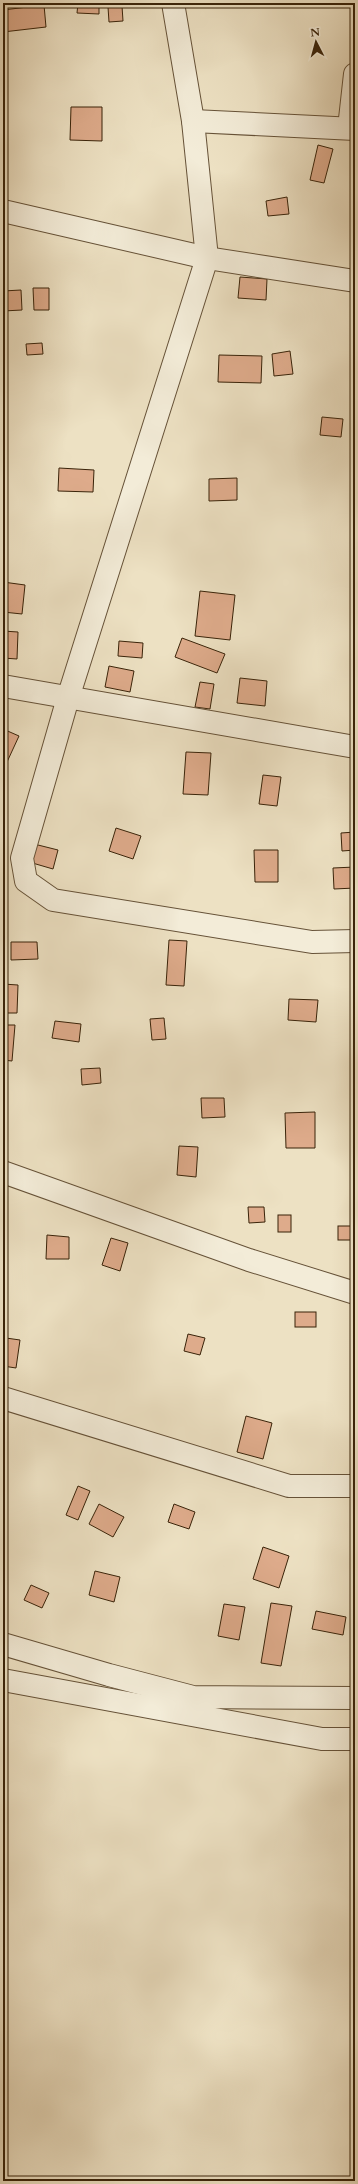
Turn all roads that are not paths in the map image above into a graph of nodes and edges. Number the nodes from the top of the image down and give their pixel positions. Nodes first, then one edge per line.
1 (172, 3) edge
2 (355, 74) edge
3 (193, 121) junction
4 (352, 129) edge
5 (3, 211) edge
6 (208, 258) junction
7 (355, 281) edge
8 (3, 686) edge
9 (68, 698) junction
10 (355, 747) edge
11 (355, 941) edge
12 (3, 1172) edge
13 (355, 1292) edge
14 (3, 1398) edge
15 (355, 1486) edge
16 (3, 1644) edge
17 (3, 1680) edge
18 (355, 1698) edge
19 (355, 1740) edge

1 - 3 street
2 - 4 street
3 - 4 street
3 - 6 street
5 - 6 street
6 - 7 street
6 - 9 street
8 - 9 street
9 - 10 street
9 - 11 street
12 - 13 street
14 - 15 street
16 - 18 street
17 - 19 street

